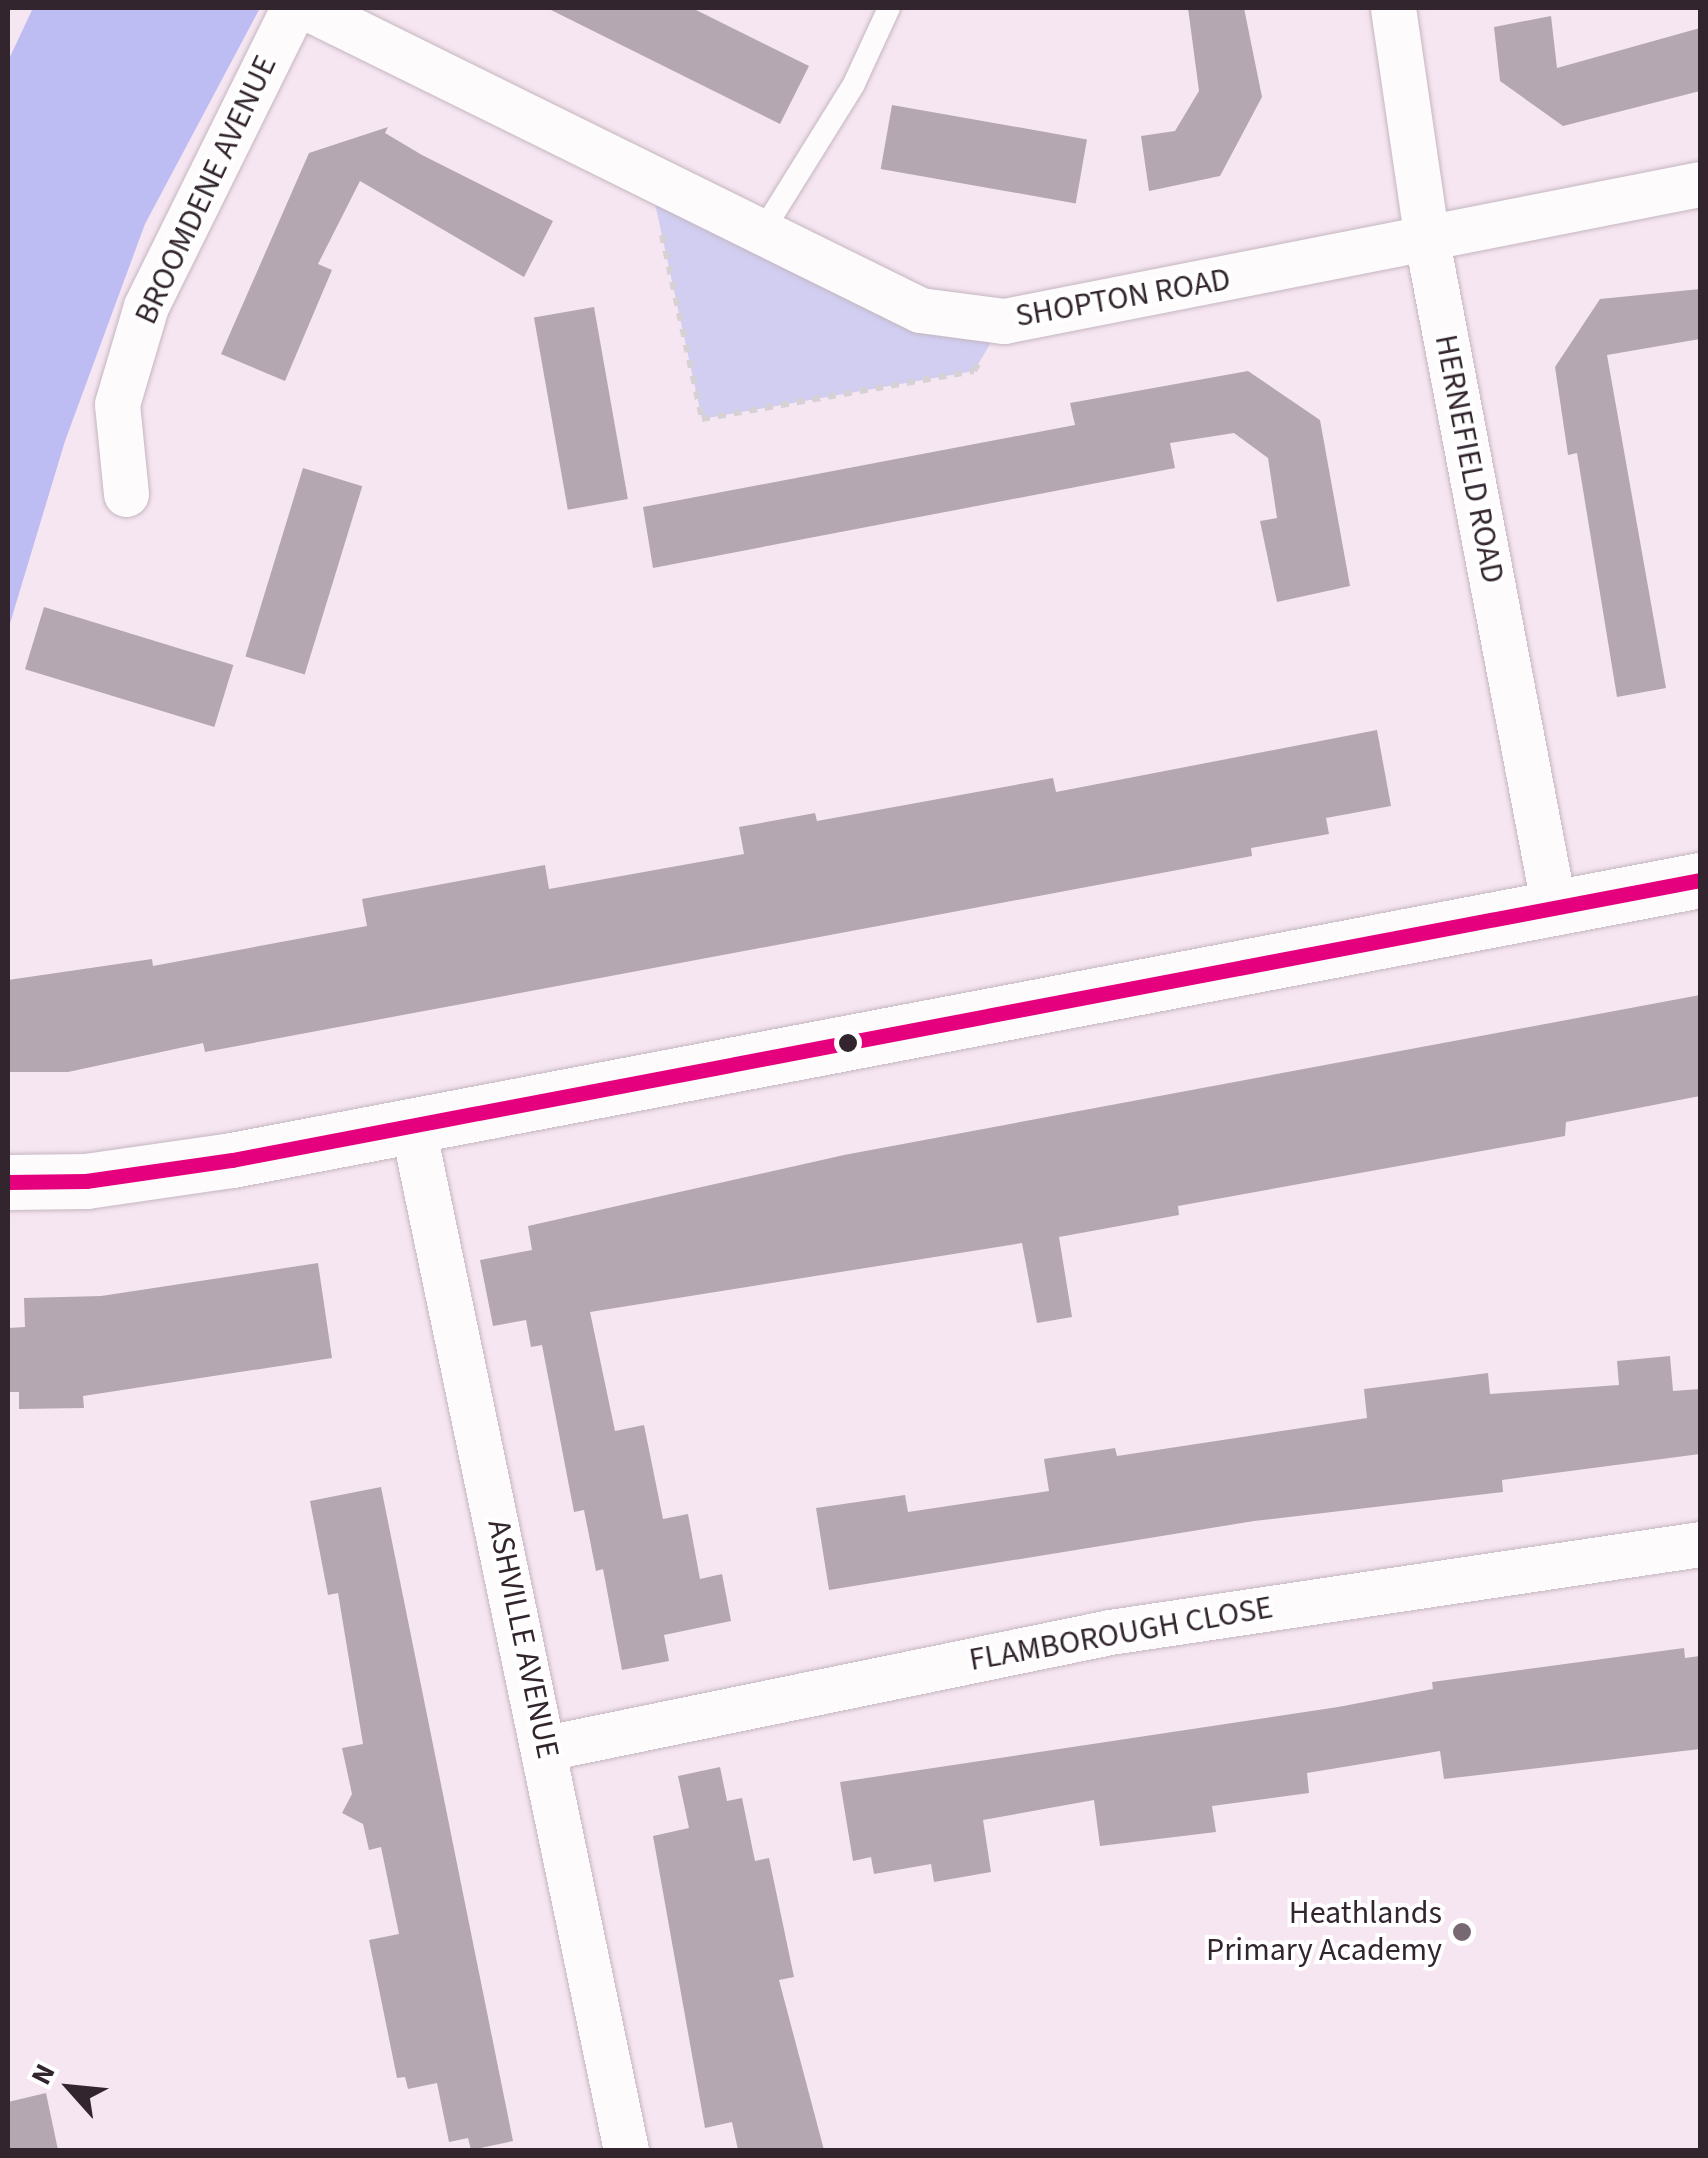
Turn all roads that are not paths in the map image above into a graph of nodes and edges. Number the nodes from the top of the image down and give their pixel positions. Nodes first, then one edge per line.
1 (293, 8) edge
2 (308, 8) edge
3 (889, 8) edge
4 (1393, 8) edge
5 (1700, 184) edge
6 (762, 232) junction
7 (1427, 242) junction
8 (126, 494) dead end
9 (1700, 880) edge
10 (1554, 908) junction
11 (412, 1128) junction
12 (8, 1182) edge
13 (1700, 1544) edge
14 (546, 1748) junction
15 (626, 2150) edge

1 - 8 street, BROOMDENE AVENUE
2 - 6 street, SHOPTON ROAD
3 - 6 lane
4 - 7 street, HERNEFIELD ROAD
5 - 7 street, SHOPTON ROAD
6 - 7 street, SHOPTON ROAD
7 - 10 street, HERNEFIELD ROAD
9 - 10 street
10 - 11 street
11 - 12 street
11 - 14 street, ASHVILLE AVENUE
13 - 14 street, FLAMBOROUGH CLOSE
14 - 15 street, ASHVILLE AVENUE

